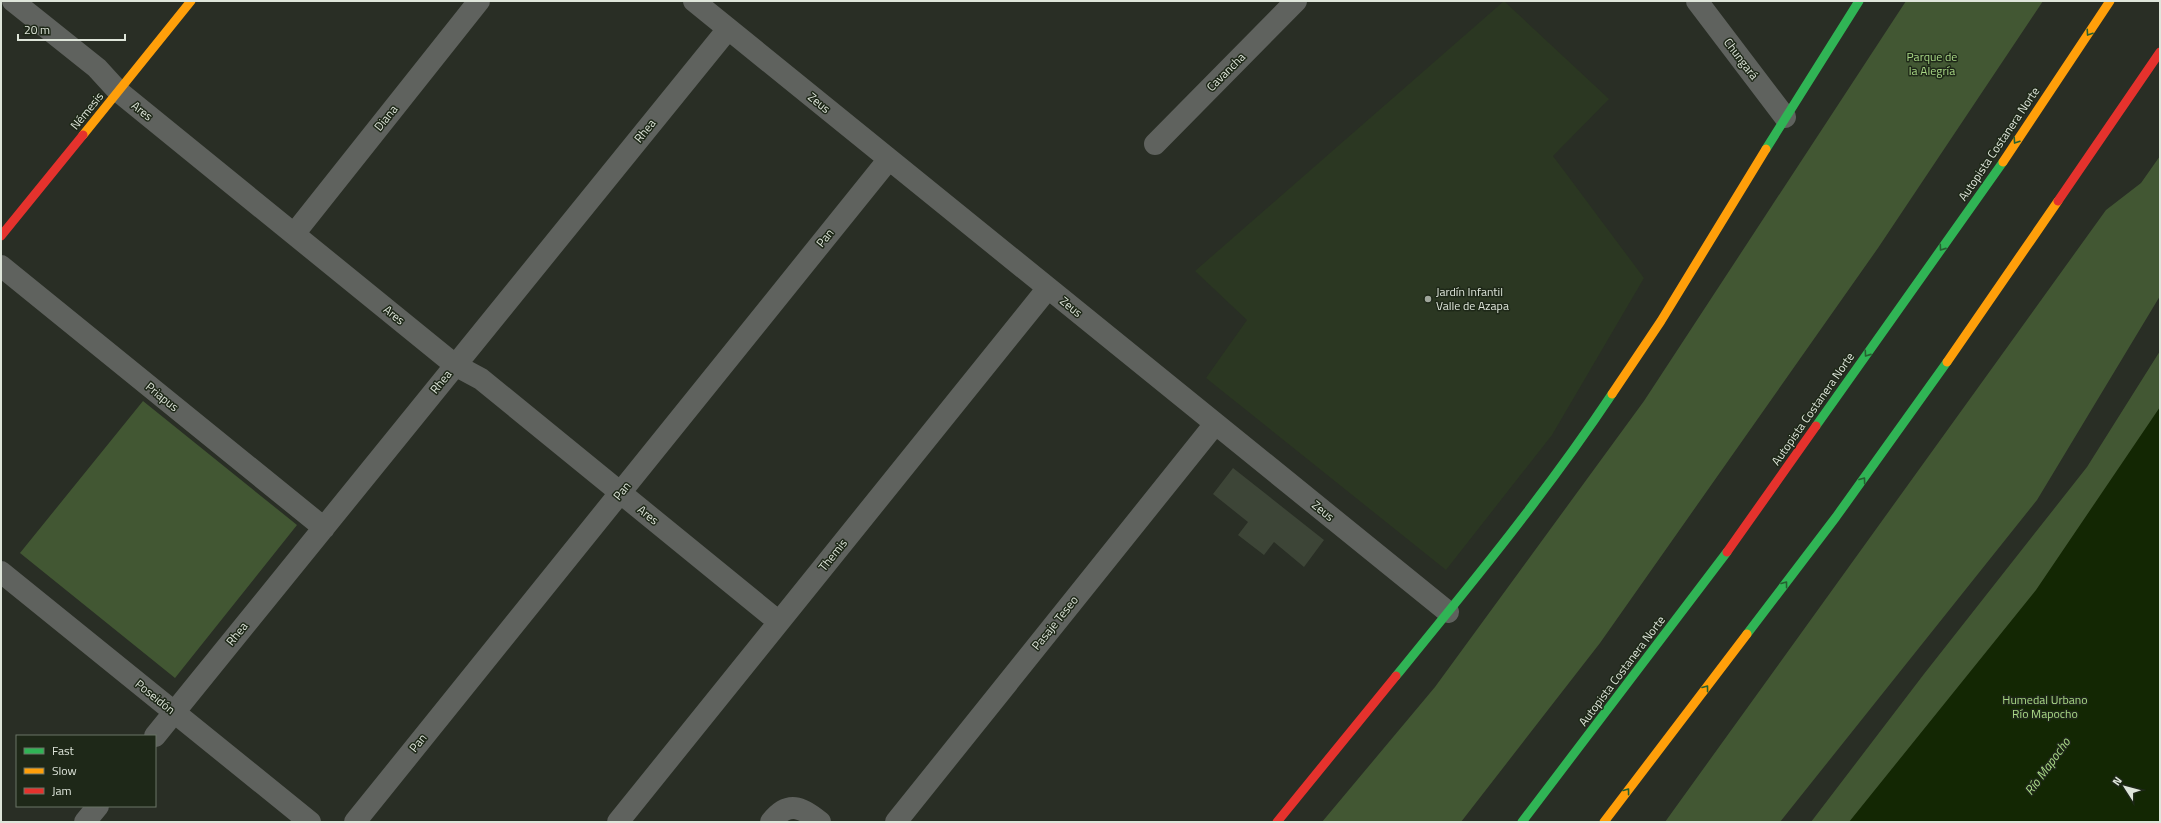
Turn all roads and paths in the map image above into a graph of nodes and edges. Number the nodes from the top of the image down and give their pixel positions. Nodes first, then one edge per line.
1 (13, 1) edge
2 (191, 1) edge
3 (479, 1) edge
4 (694, 1) edge
5 (1296, 1) edge
6 (1697, 1) edge
7 (1859, 1) edge
8 (2110, 1) edge
9 (728, 29) junction
10 (2160, 52) edge
11 (118, 91) junction
12 (1785, 117) junction
13 (1156, 144) dead end
14 (889, 159) junction
15 (294, 234) junction
16 (1, 236) edge
17 (1, 266) edge
18 (1048, 288) junction
19 (455, 365) junction
20 (1215, 424) junction
21 (620, 492) junction
22 (324, 528) junction
23 (4, 581) edge
24 (1448, 612) junction
25 (779, 622) junction
26 (174, 712) junction
27 (156, 735) edge
28 (97, 807) edge
29 (85, 822) edge
30 (310, 822) edge
31 (354, 822) edge
32 (618, 822) edge
33 (771, 822) edge
34 (820, 822) edge
35 (896, 822) edge
36 (1277, 822) edge
37 (1522, 822) edge
38 (1604, 822) edge

1 - 11 street, Ares
2 - 11 main road, Némesis
3 - 15 street, Diana
4 - 9 street, Zeus
5 - 13 street, Cavancha
6 - 12 street, Chungará
7 - 12 main road
8 -> 37 main road, Autopista Costanera Norte
9 - 14 street, Zeus
9 - 19 street, Rhea
38 -> 10 main road
11 - 15 street, Ares
11 - 16 main road, Némesis
12 - 24 main road
14 - 18 street, Zeus
14 - 21 street, Pan
15 - 19 street, Ares
17 - 22 street, Priapus
18 - 20 street, Zeus
18 - 25 street, Themis
19 - 21 street, Ares
19 - 22 street, Rhea
20 - 24 street, Zeus
20 - 35 street, Pasaje Teseo
21 - 25 street, Ares
21 - 31 street, Pan
22 - 26 street, Rhea
23 - 26 street, Poseidón
24 - 36 main road
25 - 32 street, Themis
26 - 27 street, Rhea
26 - 30 street, Poseidón
28 - 29 street
33 - 34 street

